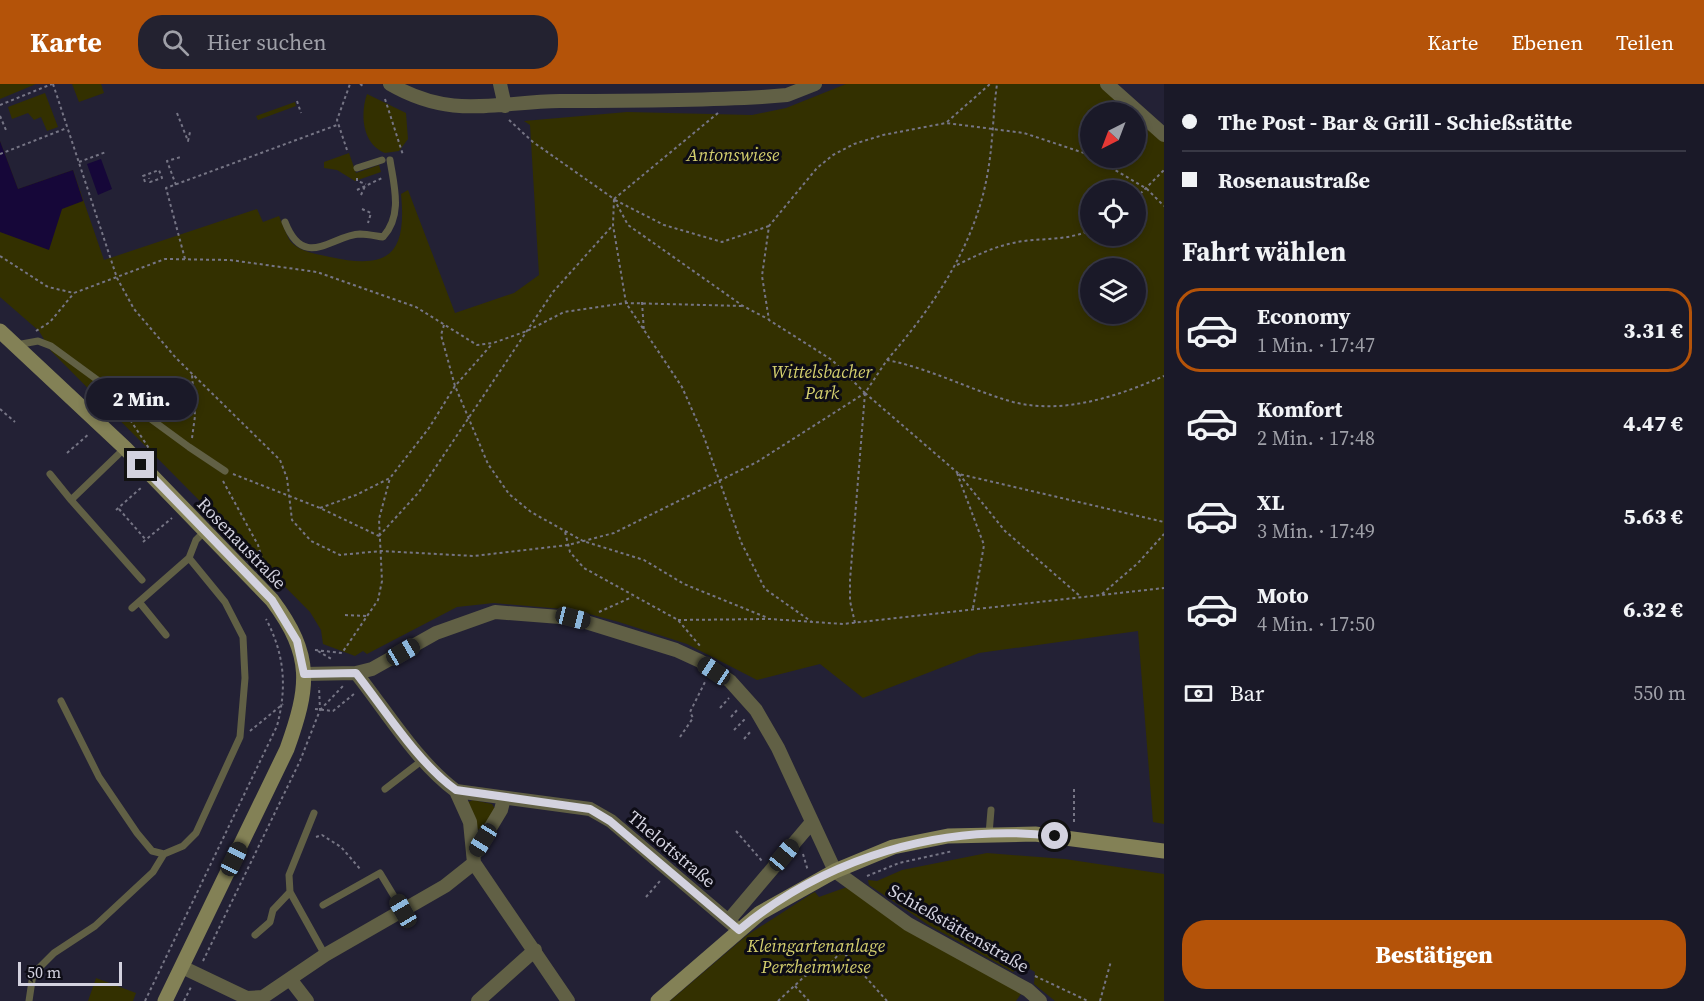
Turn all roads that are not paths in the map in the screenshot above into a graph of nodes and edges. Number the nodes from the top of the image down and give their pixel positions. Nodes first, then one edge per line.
1 (390, 84) edge
2 (500, 84) edge
3 (814, 84) edge
4 (1107, 84) edge
5 (761, 90) edge
6 (505, 106) junction
7 (1164, 135) edge
8 (357, 168) dead end
9 (285, 222) dead end
10 (0, 331) edge
11 (16, 345) junction
12 (125, 448) junction
13 (50, 474) dead end
14 (224, 474) road end
15 (71, 500) junction
16 (204, 532) junction
17 (189, 558) junction
18 (142, 580) dead end
19 (140, 603) junction
20 (132, 608) dead end
21 (166, 635) dead end
22 (356, 673) junction
23 (304, 674) junction
24 (60, 701) dead end
25 (424, 759) junction
26 (385, 789) dead end
27 (456, 790) junction
28 (504, 798) junction
29 (991, 810) dead end
30 (314, 813) dead end
31 (812, 822) junction
32 (989, 834) junction
33 (1164, 851) edge
34 (164, 854) junction
35 (474, 859) junction
36 (835, 871) junction
37 (290, 892) junction
38 (323, 905) dead end
39 (403, 911) junction
40 (734, 925) junction
41 (255, 935) dead end
42 (535, 950) junction
43 (326, 956) junction
44 (182, 967) junction
45 (290, 980) junction
46 (29, 1001) edge
47 (165, 1001) edge
48 (307, 1001) edge
49 (478, 1001) edge
50 (568, 1001) edge
51 (658, 1001) edge
52 (1040, 1001) edge

1 - 6 street
2 - 6 street
3 - 5 street
4 - 7 street
5 - 6 street
8 - 9 lane
10 - 11 main road, Rosenaustraße
11 - 12 main road, Rosenaustraße
11 - 14 lane
12 - 15 lane
12 - 16 main road, Rosenaustraße
13 - 15 lane
15 - 18 lane
16 - 17 lane
16 - 23 main road, Rosenaustraße
17 - 19 lane
17 - 34 lane
19 - 20 lane
19 - 21 lane
22 - 23 street, Schießstättenstraße
22 - 25 street
22 - 31 street, Schießstättenstraße
23 - 44 main road, Rosenaustraße
24 - 34 lane
25 - 26 lane
25 - 27 street
27 - 28 street, Thelottstraße
27 - 35 street
28 - 35 street
28 - 40 street, Thelottstraße
29 - 32 lane
30 - 37 lane
31 - 36 street, Schießstättenstraße
31 - 40 street
32 - 33 main road
32 - 36 main road
34 - 46 lane
35 - 39 street
35 - 42 street
36 - 40 main road
36 - 52 street, Schießstättenstraße
37 - 41 lane
37 - 43 lane
38 - 39 lane
39 - 43 street
40 - 51 main road
42 - 49 street
42 - 50 street
43 - 45 street
44 - 45 street
44 - 47 main road, Rosenaustraße
45 - 48 street

